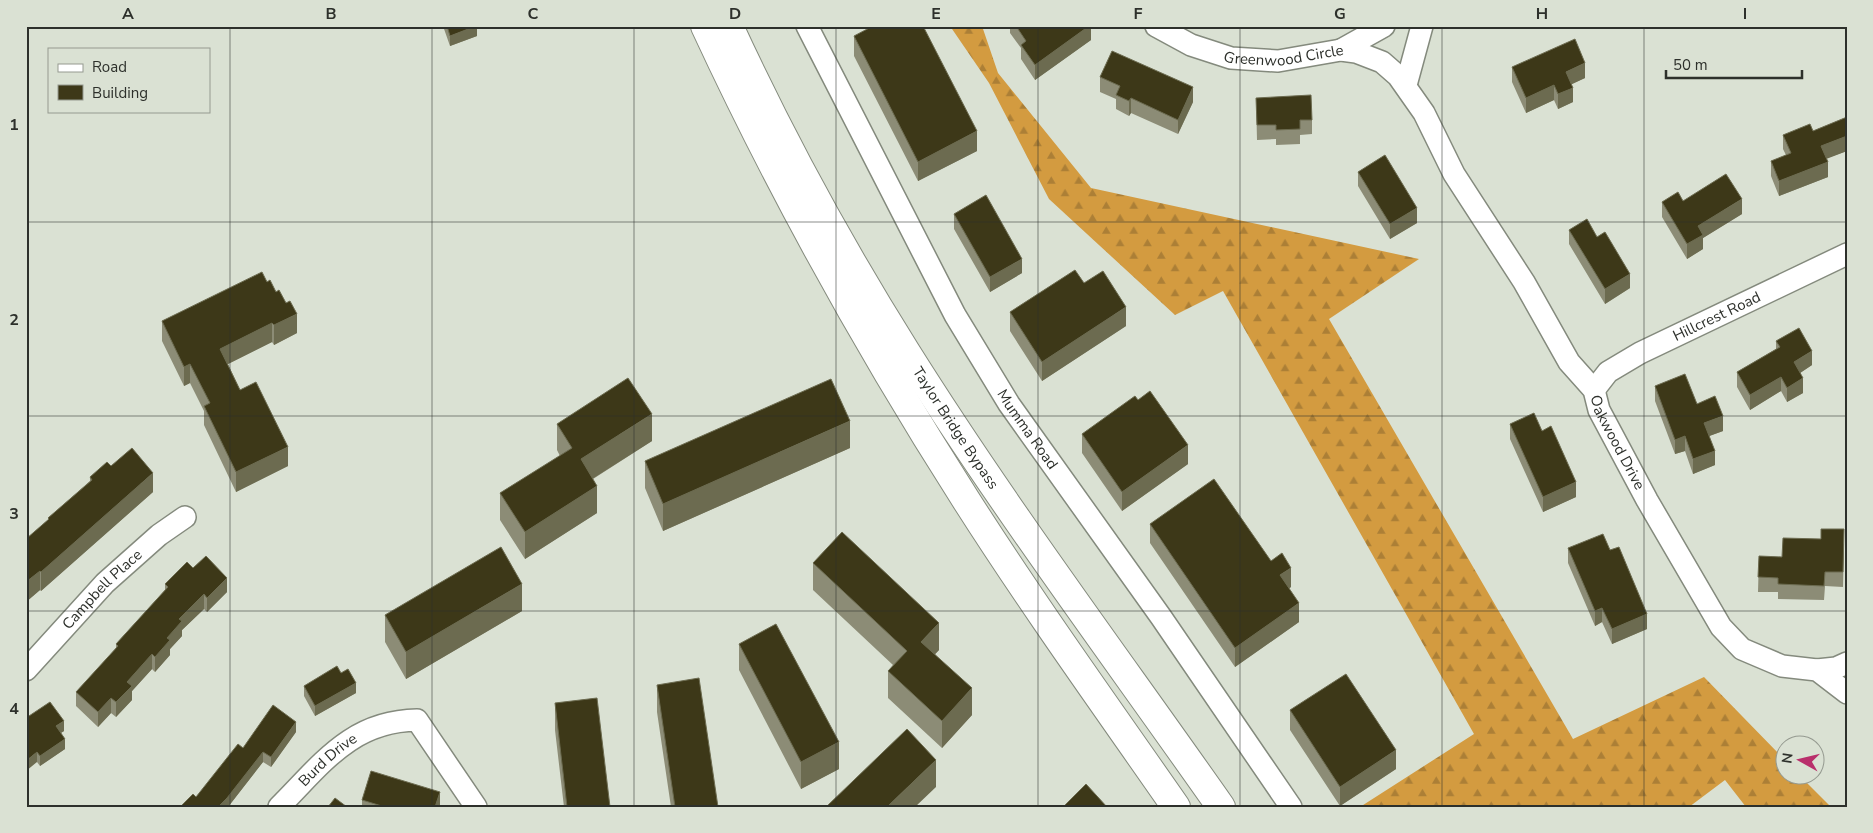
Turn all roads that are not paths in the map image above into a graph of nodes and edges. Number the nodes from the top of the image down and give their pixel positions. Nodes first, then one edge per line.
1 (705, 26) edge
2 (729, 26) edge
3 (807, 26) edge
4 (1156, 26) edge
5 (1384, 26) edge
6 (1422, 26) edge
7 (1341, 50) junction
8 (1406, 85) junction
9 (1847, 254) edge
10 (1594, 390) junction
11 (185, 517) dead end
12 (1847, 663) edge
13 (26, 670) edge
14 (1817, 670) junction
15 (1847, 693) edge
16 (279, 807) edge
17 (476, 807) edge
18 (1176, 807) edge
19 (1221, 807) edge
20 (1291, 807) edge

1 - 18 main road, Taylor Bridge Bypass
2 - 19 main road, Taylor Bridge Bypass
3 - 20 street, Mumma Road
4 - 7 street, Greenwood Circle
5 - 7 street
6 - 8 street
7 - 8 street, Greenwood Circle
8 - 10 street, Oakwood Drive
9 - 10 street, Hillcrest Road
10 - 14 street, Oakwood Drive
11 - 13 street, Campbell Place
12 - 14 street
14 - 15 street
16 - 17 street, Burd Drive

